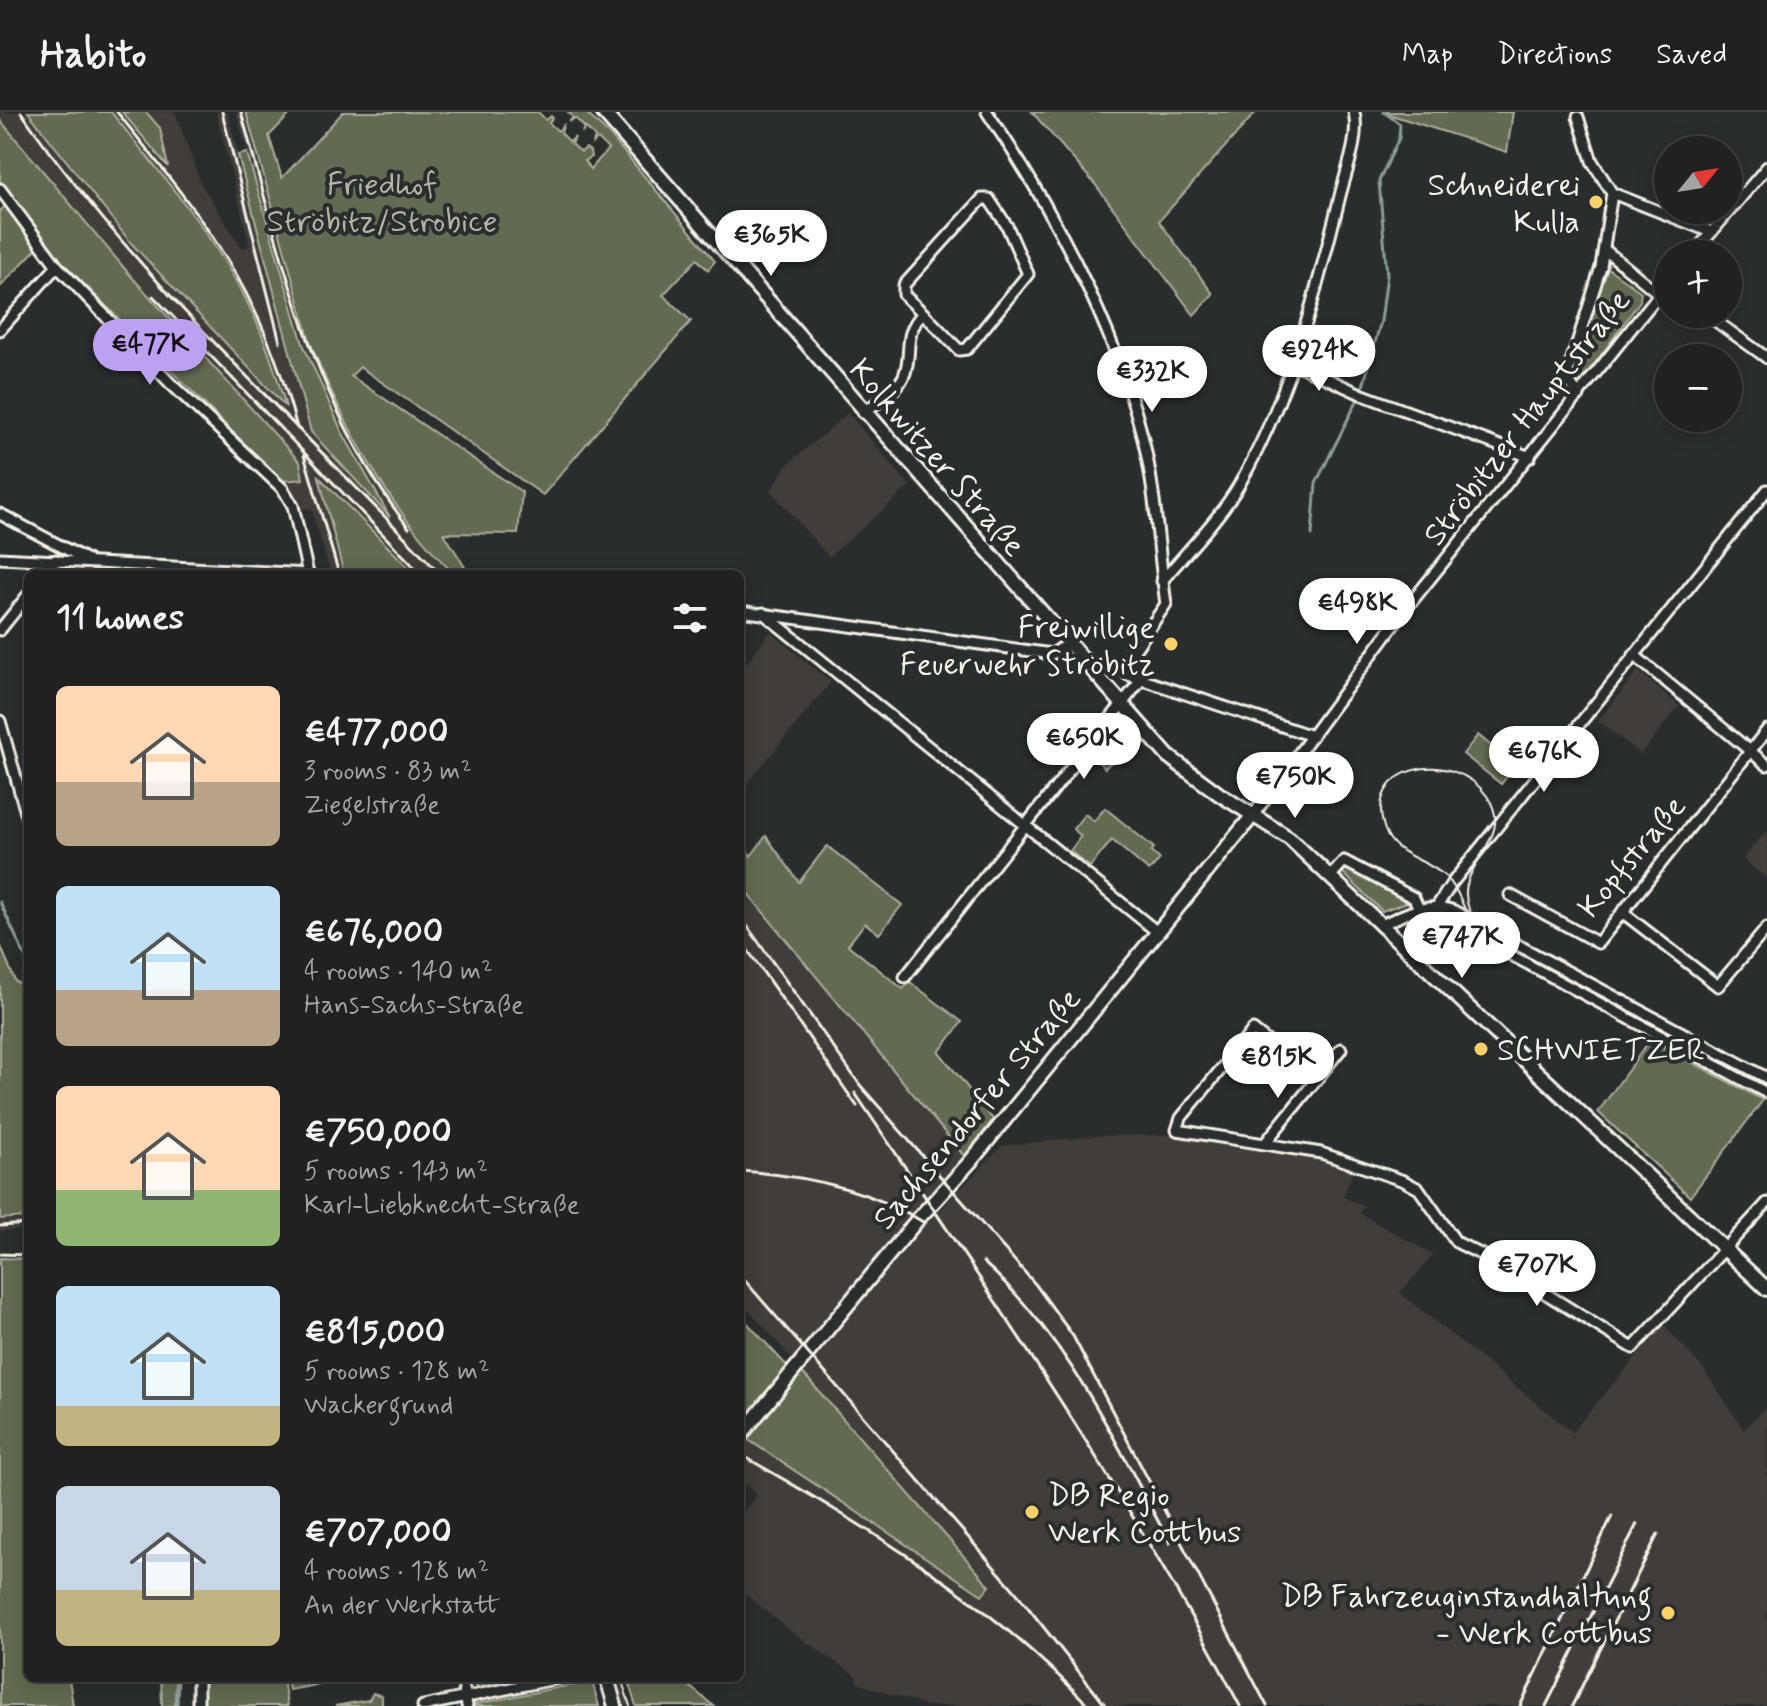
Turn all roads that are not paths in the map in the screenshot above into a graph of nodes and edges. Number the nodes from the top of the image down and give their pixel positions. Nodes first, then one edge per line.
1 (603, 112) edge
2 (987, 112) edge
3 (1354, 112) edge
4 (1578, 117) dead end
5 (1767, 167) edge
6 (0, 189) edge
7 (1612, 193) junction
8 (1711, 232) junction
9 (1704, 240) edge
10 (1605, 250) junction
11 (57, 266) junction
12 (1654, 290) edge
13 (1654, 298) edge
14 (923, 313) junction
15 (1725, 328) edge
16 (0, 330) edge
17 (1767, 358) edge
18 (1293, 363) junction
19 (1579, 396) junction
20 (863, 413) junction
21 (1530, 457) junction
22 (1767, 490) edge
23 (0, 514) edge
24 (0, 558) edge
25 (56, 560) junction
26 (91, 562) junction
27 (48, 570) edge
28 (236, 570) edge
29 (308, 570) edge
30 (1162, 581) junction
31 (24, 600) edge
32 (744, 611) edge
33 (763, 613) junction
34 (0, 630) edge
35 (1068, 644) junction
36 (1634, 655) junction
37 (1141, 680) junction
38 (1123, 705) junction
39 (0, 721) edge
40 (1767, 730) edge
41 (1312, 736) junction
42 (1750, 751) junction
43 (1767, 765) edge
44 (24, 806) edge
45 (1254, 814) junction
46 (1027, 826) junction
47 (1330, 877) junction
48 (1510, 895) dead end
49 (1419, 909) junction
50 (1434, 911) junction
51 (1622, 912) junction
52 (1380, 926) junction
53 (1767, 928) edge
54 (1156, 931) junction
55 (905, 977) dead end
56 (1341, 1049) dead end
57 (1767, 1078) edge
58 (1315, 1080) junction
59 (1767, 1093) edge
60 (1266, 1142) junction
61 (1767, 1203) edge
62 (1725, 1250) junction
63 (1767, 1289) edge
64 (744, 1431) edge
65 (198, 1682) edge
66 (463, 1682) edge
67 (544, 1682) edge
68 (608, 1682) edge
69 (466, 1702) edge
70 (198, 1706) edge
71 (423, 1706) edge
72 (615, 1706) edge

1 - 20 main road, Kolkwitzer Straße
2 - 30 street
3 - 18 street
4 - 7 street
5 - 8 street
6 - 11 street
7 - 8 street
7 - 10 street
8 - 9 street
10 - 12 street
10 - 19 street
11 - 16 street
11 - 29 street
13 - 19 street, Ströbitzer Hauptstraße
14 - 14 street
14 - 20 street
15 - 17 street
18 - 21 street
18 - 30 street
19 - 21 street, Ströbitzer Hauptstraße
20 - 35 main road, Kolkwitzer Straße
21 - 41 street, Ströbitzer Hauptstraße
22 - 36 street
23 - 26 street
24 - 25 street
25 - 26 street
25 - 27 street
26 - 28 street
30 - 37 street
31 - 34 street
32 - 33 street
33 - 35 street
33 - 46 street
35 - 38 main road, Kolkwitzer Straße
36 - 42 street
36 - 50 street
37 - 38 street
37 - 41 street
38 - 45 main road, Kolkwitzer Straße
38 - 46 street
39 - 44 street
40 - 42 street, Kopfstraße
41 - 45 street, Ströbitzer Hauptstraße
42 - 43 street
42 - 51 street, Kopfstraße
45 - 47 main road, Kolkwitzer Straße
45 - 54 main road, Sachsendorfer Straße
46 - 54 street
46 - 55 street
47 - 49 street
47 - 52 main road, Kolkwitzer Straße
48 - 51 street, Kopfstraße
49 - 50 street
49 - 52 street
50 - 57 street
50 - 59 street
51 - 53 street
52 - 62 main road, Kolkwitzer Straße
54 - 64 main road, Sachsendorfer Straße
56 - 58 street
58 - 60 street
58 - 60 street
60 - 62 street
61 - 62 street
62 - 63 main road, Kolkwitzer Straße
65 - 70 street
66 - 69 street
67 - 69 street
68 - 72 main road
69 - 71 street

